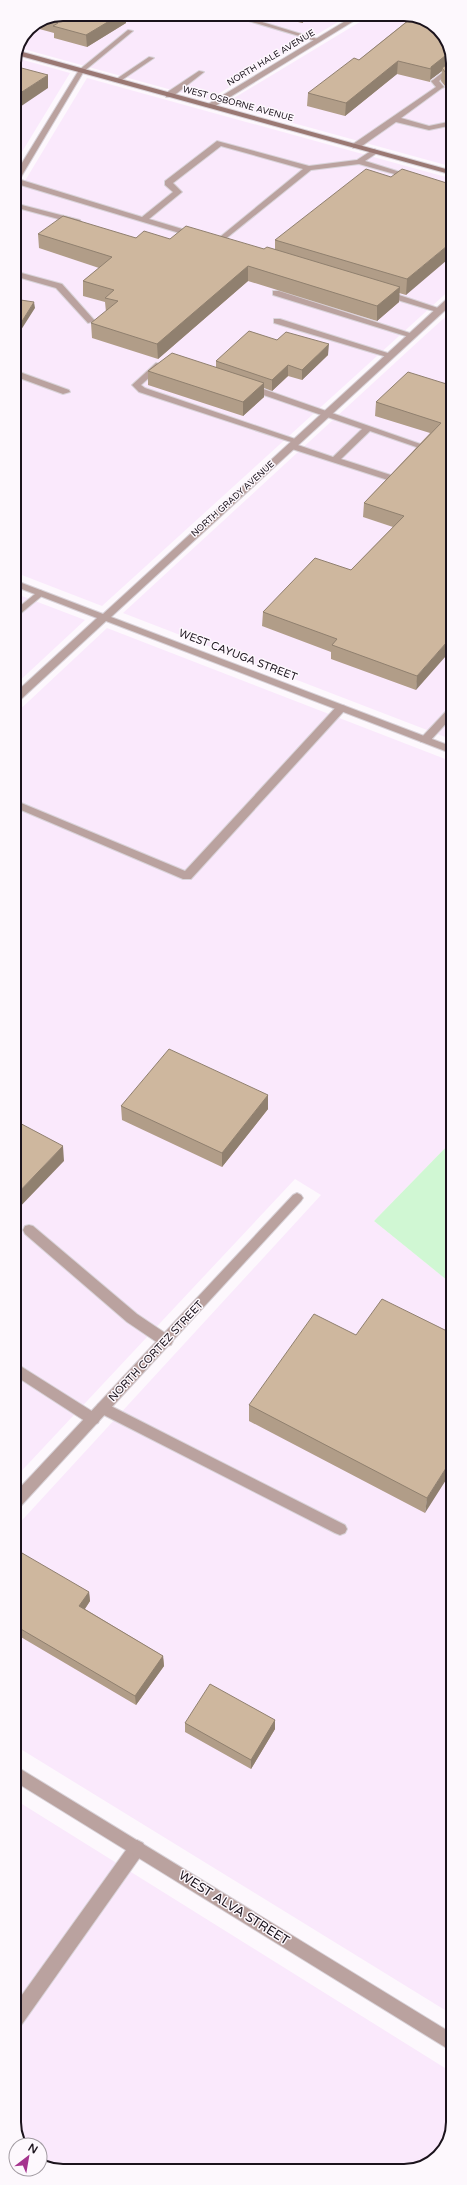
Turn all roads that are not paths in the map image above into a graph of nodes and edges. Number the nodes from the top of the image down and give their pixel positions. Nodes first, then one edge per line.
1 (252, 21) edge
2 (350, 21) edge
3 (130, 30) dead end
4 (318, 40) junction
5 (22, 54) edge
6 (151, 58) dead end
7 (81, 71) junction
8 (446, 71) edge
9 (201, 72) dead end
10 (117, 80) junction
11 (169, 95) junction
12 (210, 106) junction
13 (395, 119) junction
14 (446, 124) edge
15 (356, 146) junction
16 (374, 151) junction
17 (359, 162) junction
18 (309, 168) junction
19 (21, 170) edge
20 (446, 171) edge
21 (417, 178) edge
22 (21, 183) edge
23 (21, 207) edge
24 (143, 220) junction
25 (87, 225) edge
26 (21, 275) edge
27 (377, 291) edge
28 (276, 293) edge
29 (446, 304) edge
30 (440, 310) junction
31 (91, 321) edge
32 (276, 321) dead end
33 (412, 335) junction
34 (390, 356) junction
35 (168, 362) edge
36 (21, 375) edge
37 (241, 385) edge
38 (66, 392) dead end
39 (327, 414) junction
40 (368, 428) junction
41 (294, 443) junction
42 (425, 447) edge
43 (335, 460) junction
44 (394, 479) edge
45 (21, 586) edge
46 (40, 593) junction
47 (21, 610) edge
48 (104, 617) junction
49 (21, 694) edge
50 (341, 708) junction
51 (446, 718) edge
52 (425, 740) junction
53 (446, 748) edge
54 (21, 806) edge
55 (297, 1198) dead end
56 (29, 1230) dead end
57 (166, 1340) junction
58 (21, 1373) edge
59 (103, 1408) junction
60 (93, 1419) junction
61 (21, 1496) edge
62 (340, 1529) dead end
63 (21, 1776) edge
64 (137, 1848) junction
65 (21, 2011) edge
66 (446, 2040) edge

1 - 4 street
2 - 4 street, NORTH HALE AVENUE
3 - 7 street
4 - 12 street, NORTH HALE AVENUE
5 - 7 street, WEST OSBORNE AVENUE
6 - 10 street
7 - 10 street, WEST OSBORNE AVENUE
7 - 19 street
8 - 13 street
9 - 11 street
10 - 11 street, WEST OSBORNE AVENUE
11 - 12 street, WEST OSBORNE AVENUE
12 - 15 street, WEST OSBORNE AVENUE
13 - 14 street
13 - 15 street
15 - 16 street, WEST OSBORNE AVENUE
16 - 17 street
16 - 20 street, WEST OSBORNE AVENUE
17 - 18 street
17 - 21 street
18 - 24 street
18 - 24 street
22 - 24 street
23 - 25 street
26 - 31 street
27 - 30 street
28 - 33 street
29 - 30 street, NORTH GRADY AVENUE
30 - 33 street, NORTH GRADY AVENUE
32 - 34 street
33 - 34 street, NORTH GRADY AVENUE
34 - 39 street, NORTH GRADY AVENUE
35 - 41 street
36 - 38 street
37 - 39 street
39 - 40 street
39 - 41 street, NORTH GRADY AVENUE
40 - 42 street
40 - 43 street
41 - 43 street
41 - 48 street, NORTH GRADY AVENUE
43 - 44 street
45 - 46 street, WEST CAYUGA STREET
46 - 47 street
46 - 48 street, WEST CAYUGA STREET
48 - 49 street, NORTH GRADY AVENUE
48 - 50 street, WEST CAYUGA STREET
50 - 52 street, WEST CAYUGA STREET
50 - 54 street
51 - 52 street
52 - 53 street, WEST CAYUGA STREET
55 - 57 street, NORTH CORTEZ STREET
56 - 57 street
57 - 59 street, NORTH CORTEZ STREET
58 - 60 street
59 - 60 street, NORTH CORTEZ STREET
59 - 62 street
60 - 61 street, NORTH CORTEZ STREET
63 - 64 street, WEST ALVA STREET
64 - 65 street
64 - 66 street, WEST ALVA STREET

